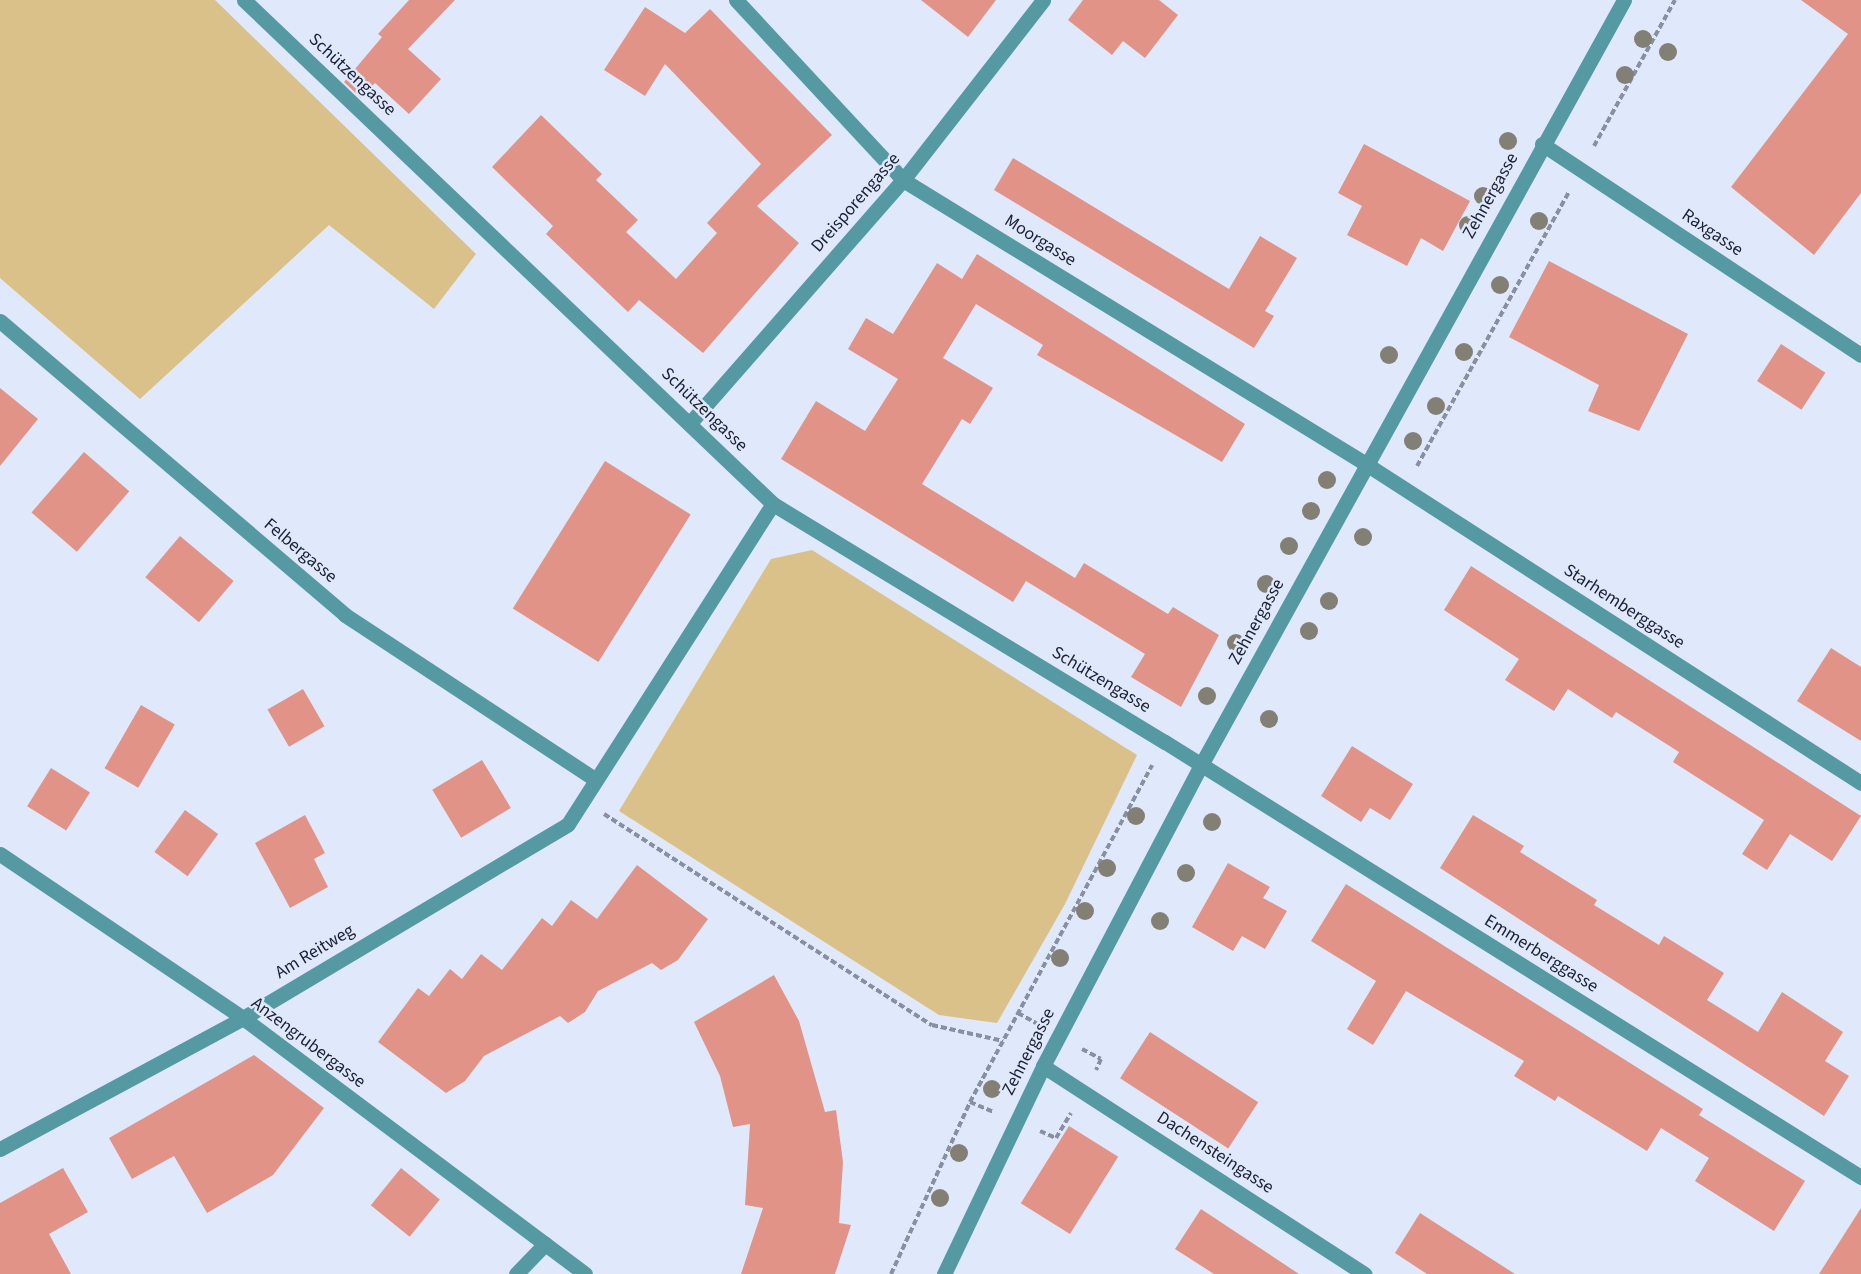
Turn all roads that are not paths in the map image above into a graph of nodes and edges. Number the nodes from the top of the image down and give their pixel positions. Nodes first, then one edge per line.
1 (243, 0) edge
2 (736, 0) edge
3 (1043, 0) edge
4 (1624, 0) edge
5 (1542, 144) junction
6 (903, 180) junction
7 (0, 321) edge
8 (1861, 355) edge
9 (690, 423) junction
10 (1366, 464) junction
11 (773, 504) junction
12 (1201, 765) junction
13 (596, 780) junction
14 (1861, 783) edge
15 (0, 854) edge
16 (243, 1018) junction
17 (1043, 1066) junction
18 (0, 1149) edge
19 (1861, 1177) edge
20 (545, 1244) junction
21 (516, 1274) edge
22 (585, 1274) edge
23 (944, 1274) edge
24 (1365, 1274) edge

1 - 9 street, Schützengasse
2 - 6 street, Moorgasse
3 - 6 street, Dreisporengasse
4 - 5 street, Zehnergasse
5 - 8 street, Raxgasse
5 - 10 street, Zehnergasse
6 - 9 street, Dreisporengasse
6 - 10 street, Moorgasse
7 - 13 street, Felbergasse
9 - 11 street, Schützengasse
10 - 12 street, Zehnergasse
10 - 14 street, Starhemberggasse
11 - 12 street, Schützengasse
11 - 13 street, Am Reitweg
12 - 17 street, Zehnergasse
12 - 19 street, Emmerberggasse
13 - 16 street, Am Reitweg
15 - 16 street, Anzengrubergasse
16 - 18 street, Am Reitweg
16 - 20 street, Anzengrubergasse
17 - 23 street, Zehnergasse
17 - 24 street, Dachensteingasse
20 - 21 street
20 - 22 street, Anzengrubergasse

